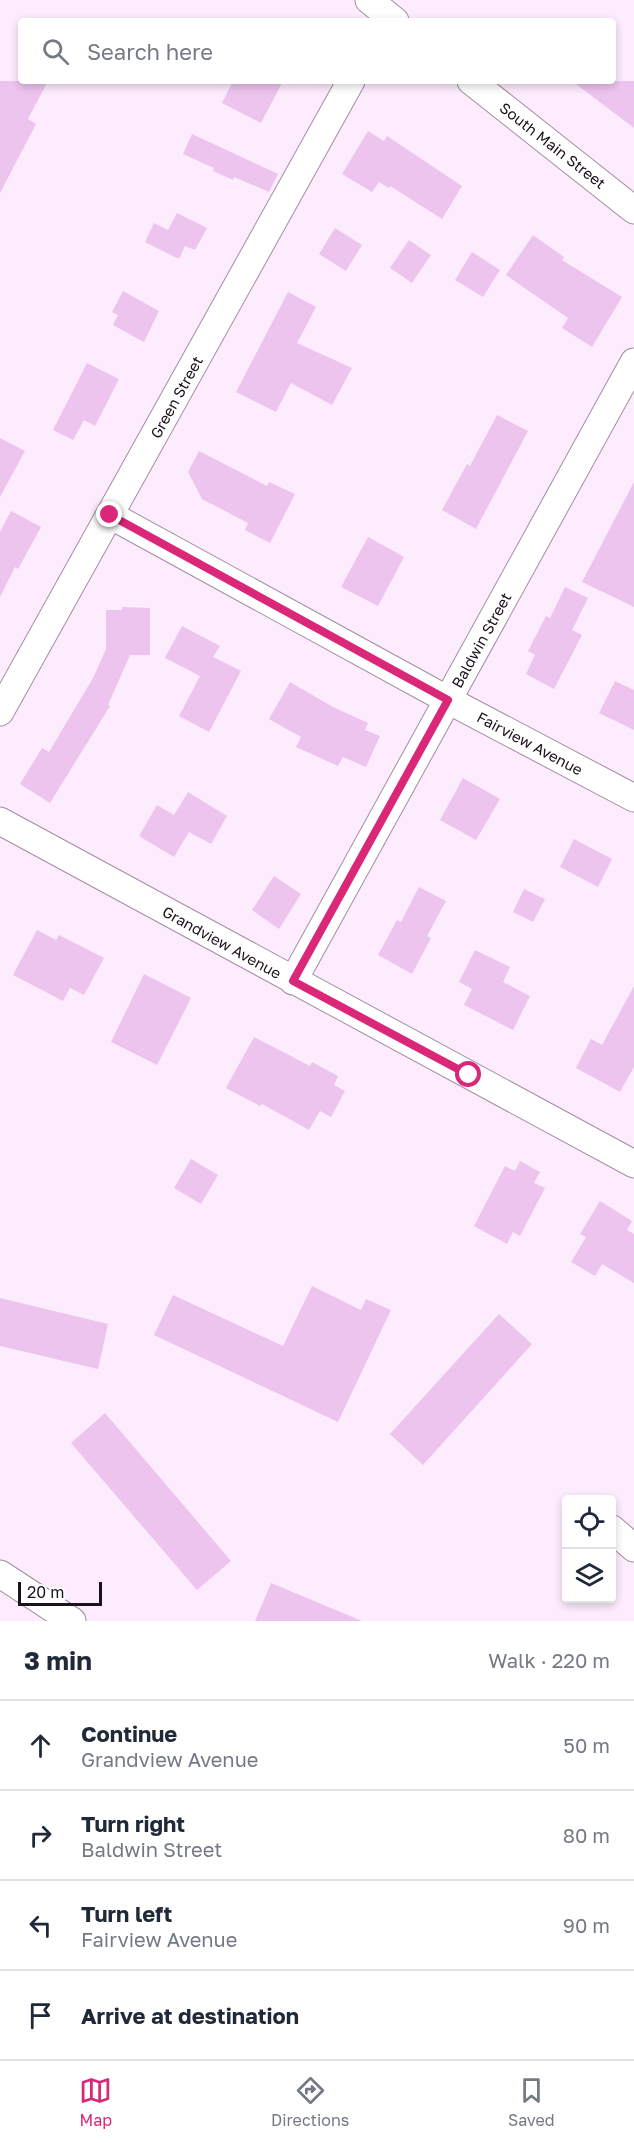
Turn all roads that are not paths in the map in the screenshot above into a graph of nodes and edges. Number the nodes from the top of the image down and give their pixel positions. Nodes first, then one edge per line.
1 (349, 84) edge
2 (475, 84) edge
3 (634, 210) edge
4 (634, 362) edge
5 (110, 515) junction
6 (448, 700) junction
7 (0, 712) edge
8 (634, 798) edge
9 (0, 821) edge
10 (293, 981) junction
11 (634, 1163) edge
12 (616, 1532) edge
13 (634, 1548) edge
14 (0, 1574) edge
15 (72, 1621) edge

1 - 5 street, Green Street
2 - 3 street, South Main Street
4 - 6 street, Baldwin Street
5 - 6 street, Fairview Avenue
5 - 7 street, Green Street
6 - 8 street, Fairview Avenue
6 - 10 street, Baldwin Street
9 - 10 street, Grandview Avenue
10 - 11 street, Grandview Avenue
12 - 13 street
14 - 15 street

